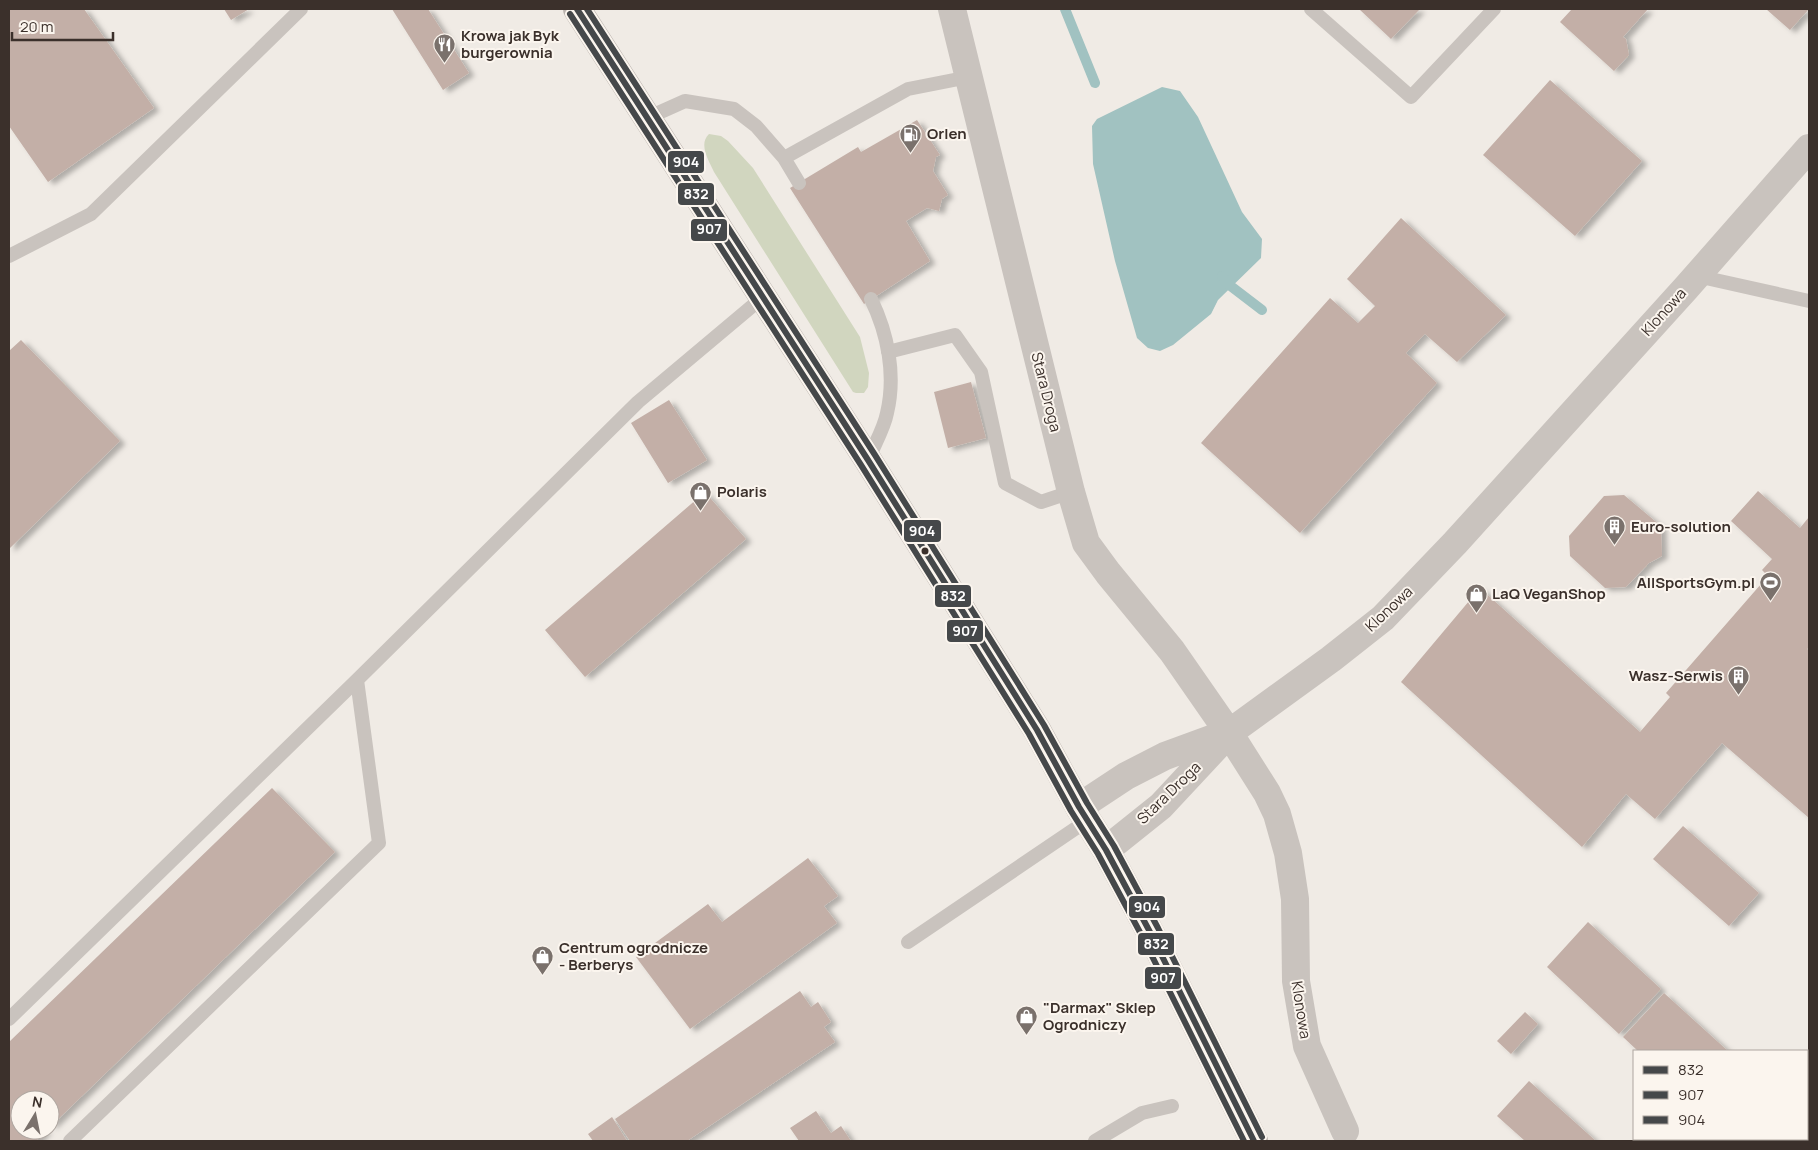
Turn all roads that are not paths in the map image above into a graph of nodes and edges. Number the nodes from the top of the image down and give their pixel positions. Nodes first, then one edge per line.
1 (301, 9) edge
2 (577, 9) edge
3 (952, 9) edge
4 (1311, 9) edge
5 (1494, 9) edge
6 (969, 77) junction
7 (647, 118) junction
8 (1809, 148) edge
9 (784, 158) junction
10 (798, 183) dead end
11 (9, 256) edge
12 (1697, 276) junction
13 (762, 296) junction
14 (871, 299) dead end
15 (1809, 301) edge
16 (888, 352) junction
17 (868, 460) junction
18 (1071, 492) junction
19 (357, 680) junction
20 (1229, 733) junction
21 (1084, 813) junction
22 (1106, 850) junction
23 (908, 942) dead end
24 (9, 1019) edge
25 (1172, 1106) dead end
26 (1345, 1131) dead end
27 (70, 1141) edge
28 (1094, 1141) edge
29 (1254, 1141) edge

1 - 11 lane
2 - 7 main road
3 - 6 street, Stara Droga
4 - 5 lane
6 - 9 lane
6 - 18 street, Stara Droga
7 - 9 lane
7 - 13 main road
8 - 12 street, Klonowa
9 - 10 lane
12 - 15 lane
12 - 20 street, Klonowa
13 - 17 main road
13 - 19 lane
14 - 16 lane
16 - 17 lane
16 - 18 lane
17 - 21 main road
18 - 20 street, Stara Droga
19 - 24 lane
19 - 27 lane
20 - 21 street, Stara Droga
20 - 22 street, Stara Droga
20 - 26 street, Klonowa
21 - 22 main road
21 - 23 lane
22 - 29 main road
25 - 28 lane

